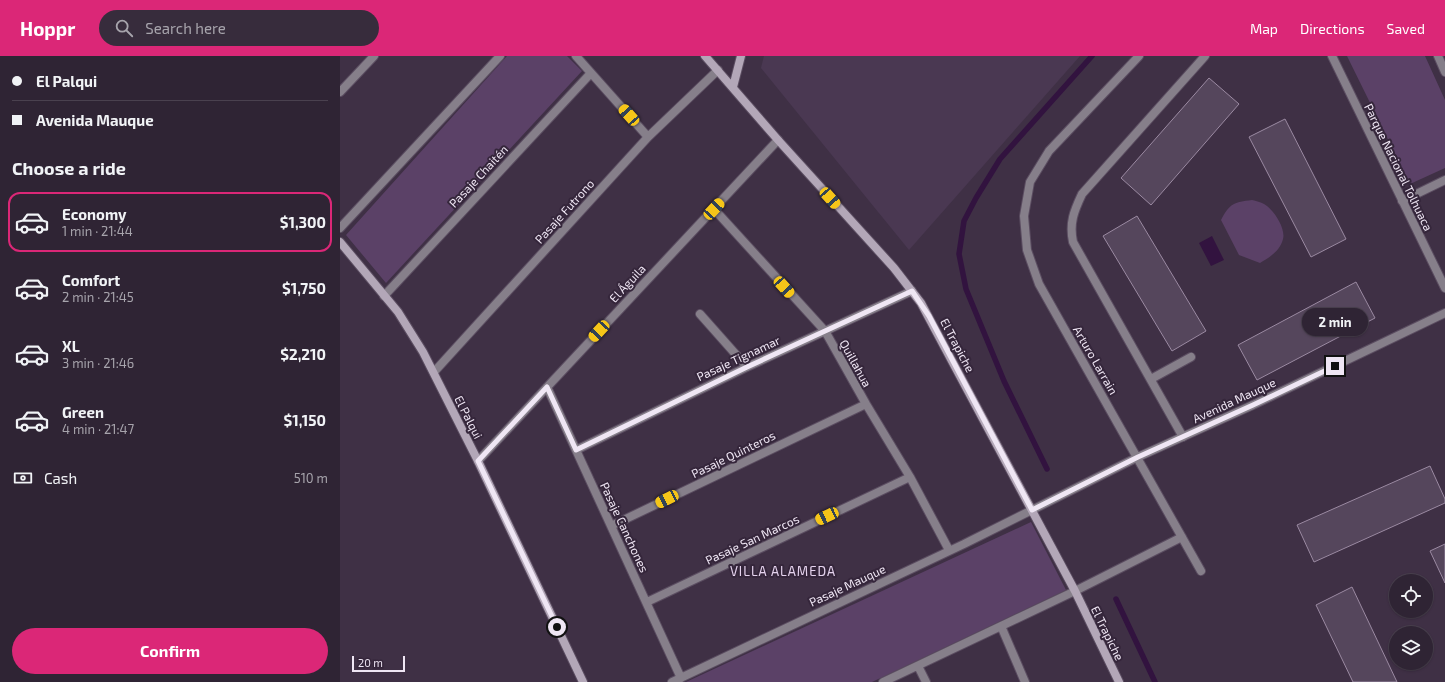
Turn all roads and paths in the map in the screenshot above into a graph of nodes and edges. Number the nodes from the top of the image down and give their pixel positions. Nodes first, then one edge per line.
1 (374, 56) edge
2 (500, 56) edge
3 (576, 56) edge
4 (706, 56) edge
5 (740, 56) edge
6 (1139, 56) edge
7 (1205, 56) edge
8 (1332, 56) edge
9 (1438, 56) edge
10 (718, 70) junction
11 (591, 72) junction
12 (1445, 72) edge
13 (733, 87) junction
14 (340, 92) edge
15 (648, 137) junction
16 (778, 140) junction
17 (1445, 180) edge
18 (1402, 201) junction
19 (714, 209) junction
20 (340, 228) edge
21 (340, 242) edge
22 (1445, 288) edge
23 (912, 291) junction
24 (384, 296) junction
25 (1445, 312) edge
26 (700, 314) dead end
27 (825, 331) junction
28 (1191, 357) dead end
29 (747, 367) junction
30 (434, 372) junction
31 (1151, 379) junction
32 (547, 387) junction
33 (866, 404) junction
34 (1183, 437) junction
35 (576, 450) junction
36 (1138, 457) junction
37 (478, 461) junction
38 (910, 477) junction
39 (1032, 510) junction
40 (610, 526) junction
41 (1182, 537) junction
42 (949, 550) junction
43 (1201, 570) dead end
44 (1075, 591) junction
45 (647, 602) junction
46 (1001, 626) junction
47 (918, 666) junction
48 (681, 678) junction
49 (583, 682) edge
50 (672, 682) edge
51 (883, 682) edge
52 (926, 682) edge
53 (1025, 682) edge
54 (1119, 682) edge

1 - 14 street
2 - 20 street
3 - 11 street
4 - 10 street, El Trapiche
5 - 13 street
6 - 36 street, Arturo Larrain
7 - 31 street
8 - 18 street, Parque Nacional Tolhuaca
9 - 12 street
10 - 13 street, El Trapiche
10 - 15 street, Pasaje Futrono
11 - 15 street
11 - 24 street, Pasaje Chaitén
13 - 16 street, El Trapiche
15 - 30 street, Pasaje Futrono
16 - 19 street, El Águila
16 - 23 street, El Trapiche
17 - 18 street
18 - 22 street, Parque Nacional Tolhuaca
19 - 27 street, Quillahua
19 - 32 street, El Águila
21 - 24 street, El Palqui
23 - 27 street, Pasaje Tignamar
23 - 39 street, El Trapiche
24 - 30 street, El Palqui
25 - 34 street, Avenida Mauque
26 - 29 street
27 - 29 street, Pasaje Tignamar
27 - 33 street, Quillahua
28 - 31 street
29 - 35 street, Pasaje Tignamar
30 - 37 street, El Palqui
31 - 34 street
32 - 35 street, Pasaje Canchones
32 - 37 street, El Águila
33 - 38 street, Quillahua
33 - 40 street, Pasaje Quinteros
34 - 36 street, Avenida Mauque
35 - 40 street, Pasaje Canchones
36 - 39 street, Avenida Mauque
36 - 41 street, Arturo Larrain
37 - 49 street, El Palqui
38 - 42 street, Quillahua
38 - 45 street, Pasaje San Marcos
39 - 42 street, Pasaje Mauque
39 - 44 street, El Trapiche
40 - 45 street, Pasaje Canchones
41 - 43 street, Arturo Larrain
41 - 44 street
42 - 48 street, Pasaje Mauque
44 - 46 street
44 - 54 street, El Trapiche
45 - 48 street, Pasaje Canchones
46 - 47 street
46 - 53 street
47 - 51 street
47 - 52 street
48 - 50 street, Pasaje Mauque

